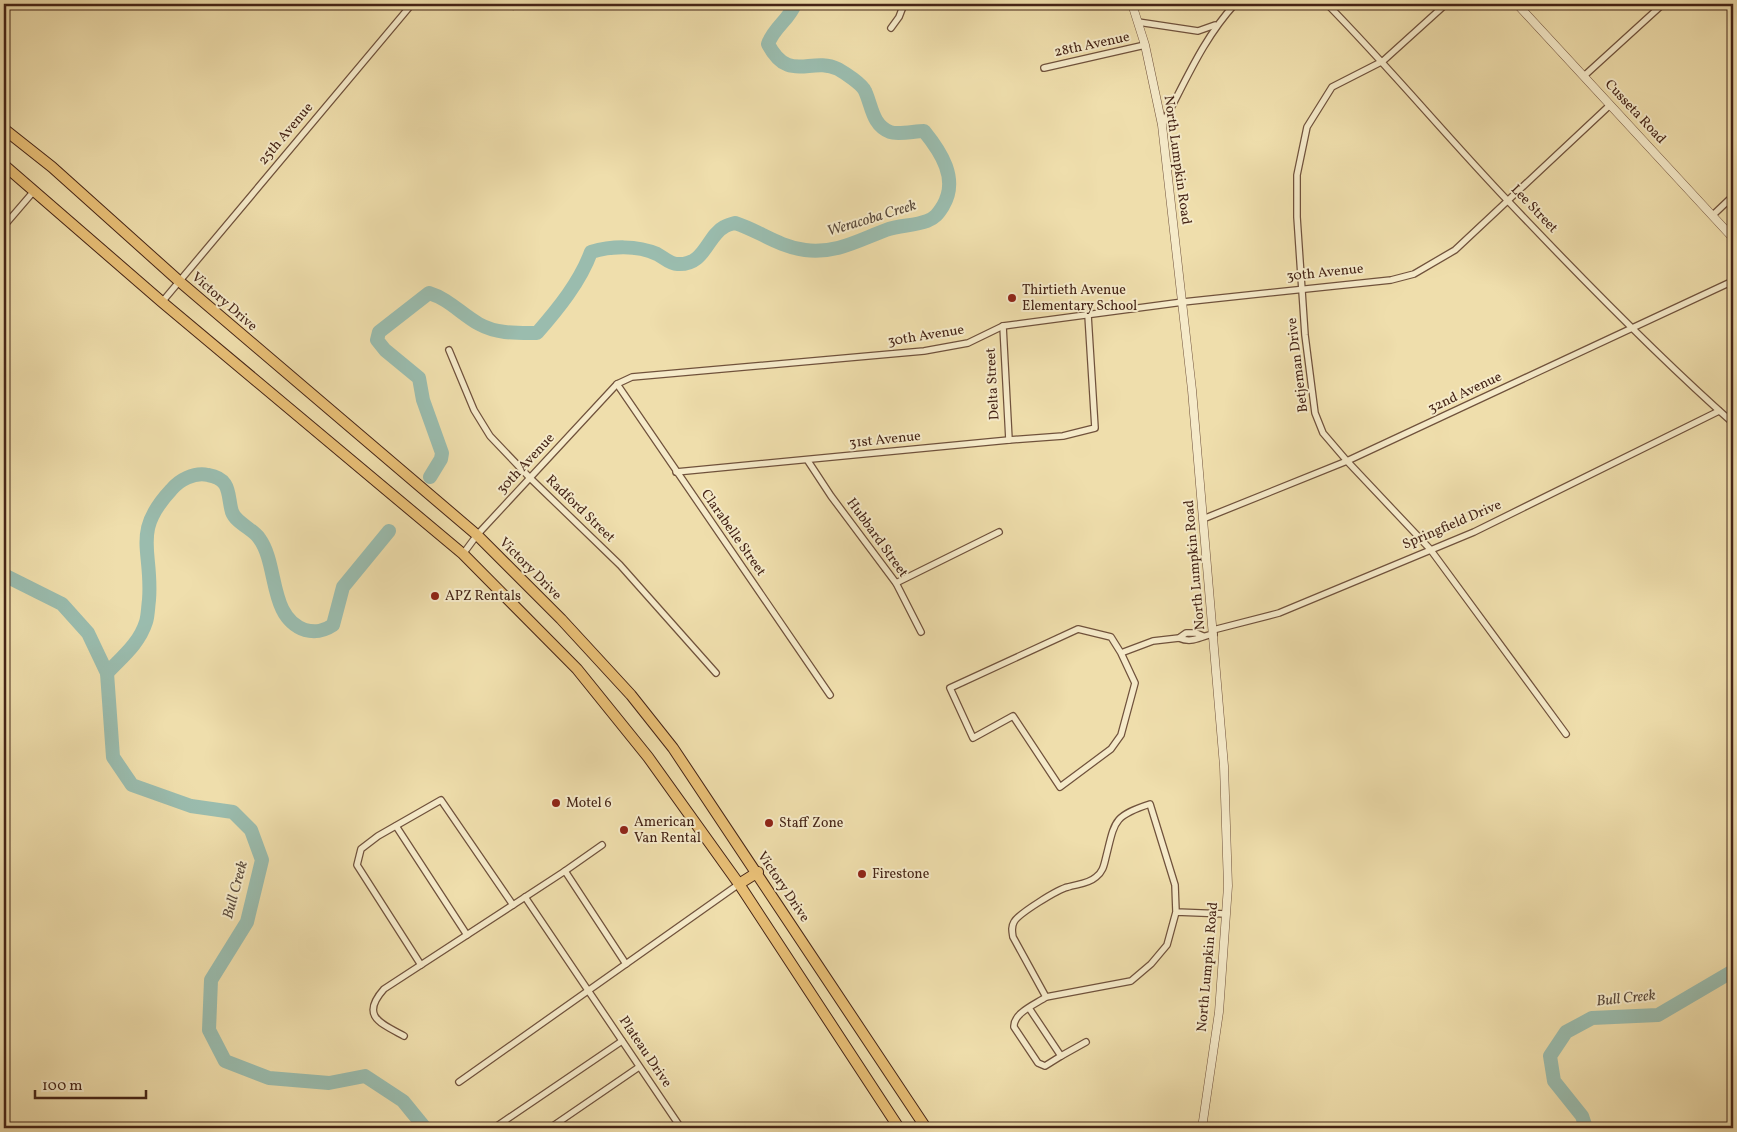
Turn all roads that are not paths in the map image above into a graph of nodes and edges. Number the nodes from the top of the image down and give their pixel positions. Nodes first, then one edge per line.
1 (412, 4) edge
2 (904, 4) edge
3 (1132, 4) edge
4 (1235, 4) edge
5 (1327, 4) edge
6 (1446, 4) edge
7 (1517, 4) edge
8 (1663, 4) edge
9 (1138, 22) junction
10 (1215, 25) junction
11 (891, 28) dead end
12 (1145, 45) junction
13 (1383, 61) junction
14 (1044, 68) dead end
15 (1584, 76) junction
16 (1610, 105) junction
17 (1162, 125) junction
18 (4, 129) edge
19 (4, 165) edge
20 (34, 191) junction
21 (1733, 196) edge
22 (1508, 201) junction
23 (1713, 215) junction
24 (4, 226) edge
25 (1733, 238) edge
26 (179, 281) junction
27 (1733, 281) edge
28 (1302, 288) junction
29 (162, 302) junction
30 (1183, 302) junction
31 (1088, 315) junction
32 (1003, 326) junction
33 (1634, 329) junction
34 (449, 350) dead end
35 (617, 384) junction
36 (1719, 411) junction
37 (1733, 423) edge
38 (1009, 440) junction
39 (808, 461) junction
40 (1347, 461) junction
41 (676, 472) junction
42 (530, 478) junction
43 (1203, 519) junction
44 (999, 532) dead end
45 (477, 535) junction
46 (1430, 549) junction
47 (464, 554) junction
48 (896, 582) junction
49 (921, 632) dead end
50 (1214, 632) junction
51 (1121, 653) junction
52 (716, 673) dead end
53 (830, 695) dead end
54 (1566, 734) dead end
55 (396, 826) junction
56 (602, 845) dead end
57 (565, 872) junction
58 (758, 872) junction
59 (739, 884) junction
60 (525, 898) junction
61 (513, 906) junction
62 (1176, 912) junction
63 (1226, 914) junction
64 (467, 935) junction
65 (626, 964) junction
66 (421, 965) junction
67 (588, 990) junction
68 (1046, 997) junction
69 (1029, 1008) junction
70 (404, 1036) dead end
71 (622, 1041) junction
72 (1086, 1042) dead end
73 (1061, 1056) junction
74 (639, 1067) junction
75 (459, 1082) dead end
76 (680, 1126) edge
77 (494, 1128) edge
78 (550, 1128) edge
79 (672, 1128) edge
80 (899, 1128) edge
81 (926, 1128) edge
82 (1202, 1128) edge

1 - 26 street, 25th Avenue
2 - 11 street
3 - 9 street, North Lumpkin Road
4 - 10 street
5 - 13 street, Lee Street
6 - 13 street, Betjeman Drive
7 - 15 street, Cusseta Road
8 - 15 street
9 - 10 street
9 - 12 street, North Lumpkin Road
10 - 17 street
12 - 14 street, 28th Avenue
12 - 17 street, North Lumpkin Road
13 - 22 street, Lee Street
13 - 28 street, Betjeman Drive
15 - 16 street, Cusseta Road
16 - 22 street, 30th Avenue
16 - 23 street, Cusseta Road
17 - 30 street, North Lumpkin Road
18 - 26 highway, Victory Drive
19 - 20 highway
20 - 24 street
20 - 29 highway
21 - 23 street
22 - 28 street, 30th Avenue
22 - 33 street, Lee Street
23 - 25 street, Cusseta Road
26 - 29 street, 25th Avenue
26 - 45 highway, Victory Drive
27 - 33 street, 32nd Avenue
28 - 30 street, 30th Avenue
28 - 40 street, Betjeman Drive
29 - 47 highway
30 - 31 street, 30th Avenue
30 - 43 street, North Lumpkin Road
31 - 32 street, 30th Avenue
31 - 38 street, 31st Avenue
32 - 35 street, 30th Avenue
32 - 38 street, Delta Street
33 - 36 street, Lee Street
33 - 40 street, 32nd Avenue
34 - 42 street, Radford Street
35 - 41 street, Clarabelle Street
35 - 42 street, 30th Avenue
36 - 37 street, Lee Street
36 - 46 street, Springfield Drive
38 - 39 street, 31st Avenue
39 - 41 street, 31st Avenue
39 - 48 street, Hubbard Street
40 - 43 street, 32nd Avenue
40 - 46 street, Betjeman Drive
41 - 53 street, Clarabelle Street
42 - 45 street, 30th Avenue
42 - 52 street, Radford Street
43 - 50 street, North Lumpkin Road
44 - 48 street
45 - 47 street, 30th Avenue
45 - 58 highway, Victory Drive
46 - 50 street, Springfield Drive
46 - 54 street, Betjeman Drive
47 - 59 highway
48 - 49 street, Hubbard Street
50 - 51 street, Springfield Drive
50 - 63 street, North Lumpkin Road
51 - 51 street
55 - 61 street
55 - 64 street
55 - 66 street
56 - 57 street
57 - 60 street
57 - 65 street
58 - 59 highway
58 - 81 highway, Victory Drive
59 - 65 street
59 - 80 highway
60 - 61 street
60 - 67 street, Plateau Drive
61 - 64 street
62 - 63 street
62 - 68 street
62 - 68 street
63 - 82 street, North Lumpkin Road
64 - 66 street
65 - 67 street
66 - 70 street
67 - 71 street, Plateau Drive
67 - 75 street
68 - 69 street
69 - 73 street
69 - 73 street
71 - 74 street, Plateau Drive
71 - 77 street
72 - 73 street
74 - 76 street, Plateau Drive
74 - 78 street
76 - 79 street

